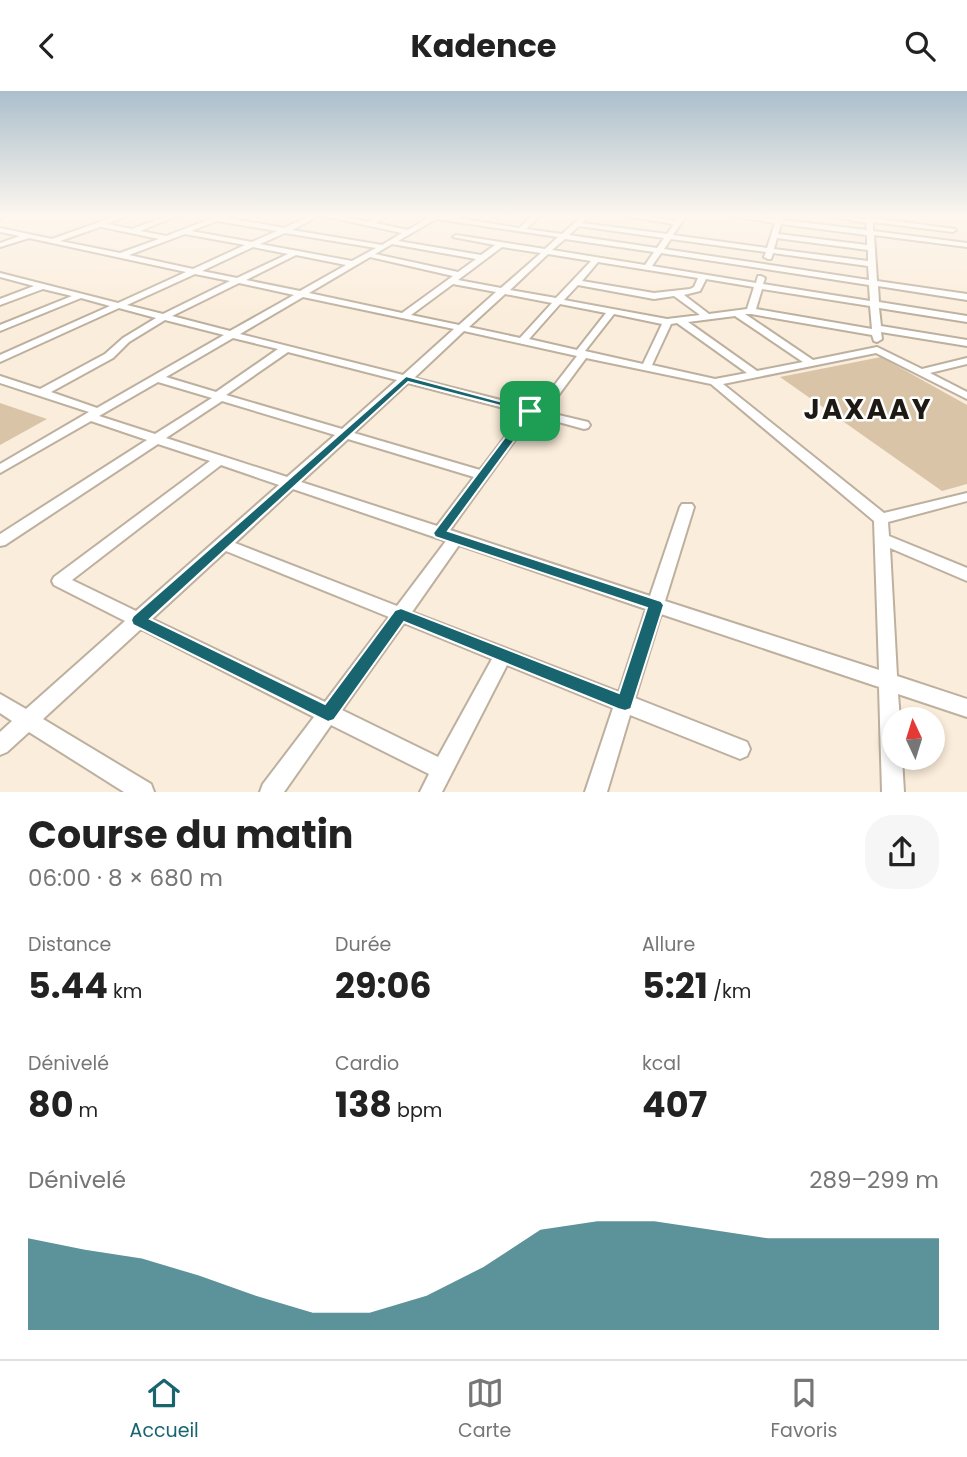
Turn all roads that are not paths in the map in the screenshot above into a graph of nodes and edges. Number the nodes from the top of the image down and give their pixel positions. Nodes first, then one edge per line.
1 (871, 248) edge
2 (87, 249) edge
3 (140, 249) edge
4 (245, 249) edge
5 (272, 249) edge
6 (379, 249) edge
7 (425, 249) edge
8 (495, 249) edge
9 (528, 249) edge
10 (551, 249) edge
11 (643, 249) edge
12 (760, 249) edge
13 (436, 250) joint
14 (770, 250) junction
15 (659, 251) junction
16 (547, 252) junction
17 (295, 253) junction
18 (369, 255) junction
19 (121, 256) junction
20 (483, 258) junction
21 (596, 260) junction
22 (354, 264) junction
23 (872, 264) junction
24 (765, 267) junction
25 (647, 268) junction
26 (195, 271) junction
27 (0, 275) edge
28 (460, 275) junction
29 (703, 277) junction
30 (238, 281) junction
31 (452, 281) junction
32 (576, 282) junction
33 (873, 283) junction
34 (43, 286) junction
35 (759, 286) junction
36 (503, 291) junction
37 (676, 293) junction
38 (302, 294) junction
39 (80, 295) junction
40 (967, 297) edge
41 (0, 302) edge
42 (558, 302) junction
43 (874, 304) junction
44 (119, 306) junction
45 (751, 311) junction
46 (611, 312) junction
47 (737, 313) junction
48 (404, 316) junction
49 (164, 317) junction
50 (708, 317) junction
51 (967, 319) edge
52 (680, 321) junction
53 (667, 323) junction
54 (0, 328) edge
55 (462, 328) junction
56 (876, 330) junction
57 (232, 335) junction
58 (522, 341) junction
59 (967, 343) edge
60 (287, 348) junction
61 (877, 350) junction
62 (581, 353) junction
63 (0, 359) edge
64 (967, 361) edge
65 (810, 362) junction
66 (646, 367) junction
67 (753, 372) junction
68 (921, 372) junction
69 (158, 378) junction
70 (0, 379) edge
71 (406, 379) junction
72 (715, 382) junction
73 (41, 393) junction
74 (967, 396) edge
75 (219, 397) junction
76 (535, 412) junction
77 (94, 415) junction
78 (584, 425) dead end
79 (345, 434) junction
80 (155, 439) junction
81 (220, 460) junction
82 (0, 469) edge
83 (482, 475) junction
84 (290, 483) junction
85 (967, 497) edge
86 (687, 507) dead end
87 (881, 519) junction
88 (448, 536) junction
89 (882, 539) junction
90 (0, 541) edge
91 (223, 544) junction
92 (967, 575) edge
93 (656, 605) junction
94 (401, 615) junction
95 (138, 620) junction
96 (503, 655) junction
97 (888, 682) junction
98 (0, 703) edge
99 (625, 703) junction
100 (967, 708) edge
101 (328, 714) junction
102 (27, 720) junction
103 (0, 745) edge
104 (740, 749) dead end
105 (442, 771) junction
106 (133, 790) edge
107 (271, 792) edge
108 (431, 792) edge
109 (596, 792) edge
110 (893, 792) edge

1 - 23 street
2 - 19 street
3 - 19 street
4 - 26 street
5 - 17 street
6 - 18 street
7 - 13 street
8 - 20 street
9 - 16 street
10 - 16 street
11 - 15 street
12 - 14 street
13 - 20 street
14 - 23 street
14 - 24 street
15 - 24 street
15 - 25 street
16 - 21 street
16 - 36 street
17 - 22 street
17 - 30 street
18 - 22 street
18 - 28 street
19 - 26 street
20 - 28 street
21 - 25 street
21 - 32 street
22 - 38 street
23 - 33 street
24 - 33 street
24 - 35 street
25 - 29 street
26 - 30 street
26 - 44 street
27 - 34 street
28 - 31 street
29 - 35 street
29 - 37 street
30 - 38 street
30 - 49 street
31 - 36 street
31 - 48 street
32 - 37 street
32 - 42 street
33 - 40 street
33 - 43 street
34 - 39 street
34 - 41 street
35 - 43 street
35 - 45 street
36 - 42 street
36 - 55 street
37 - 50 street
38 - 48 street
38 - 57 street
39 - 44 street
39 - 54 street
42 - 46 street
42 - 58 street
43 - 51 street
43 - 56 street
44 - 49 street
44 - 63 street
45 - 47 street
45 - 56 street
46 - 53 street
46 - 62 street
47 - 50 street
47 - 65 street
48 - 55 street
49 - 57 street
49 - 73 street
50 - 52 street
52 - 53 street
52 - 67 street
53 - 66 street
55 - 58 street
55 - 71 street
56 - 59 street
56 - 61 street
57 - 60 street
57 - 69 street
58 - 62 street
60 - 71 street
60 - 75 street
61 - 65 street
61 - 68 street
62 - 66 street
62 - 76 street
64 - 68 street
65 - 67 street
66 - 72 street
67 - 72 street
68 - 74 street
69 - 75 street
69 - 77 street
70 - 73 street
71 - 76 street
71 - 79 street
72 - 87 street
73 - 77 street
75 - 79 street
75 - 80 street
76 - 78 street
76 - 83 street
77 - 80 street
77 - 82 street
79 - 83 street
79 - 84 street
80 - 81 street
80 - 90 street
81 - 84 street
81 - 95 street
83 - 88 street
84 - 88 street
84 - 91 street
85 - 87 street
86 - 93 street
87 - 89 street
88 - 93 street
88 - 94 street
89 - 92 street
89 - 97 street
91 - 94 street
91 - 95 street
93 - 97 street
93 - 99 street
94 - 96 street
94 - 101 street
95 - 101 street
95 - 102 street
96 - 99 street
96 - 105 street
97 - 100 street
97 - 110 street
98 - 102 street
99 - 104 street
99 - 109 street
101 - 105 street
101 - 107 street
102 - 103 street
102 - 106 street
105 - 108 street

